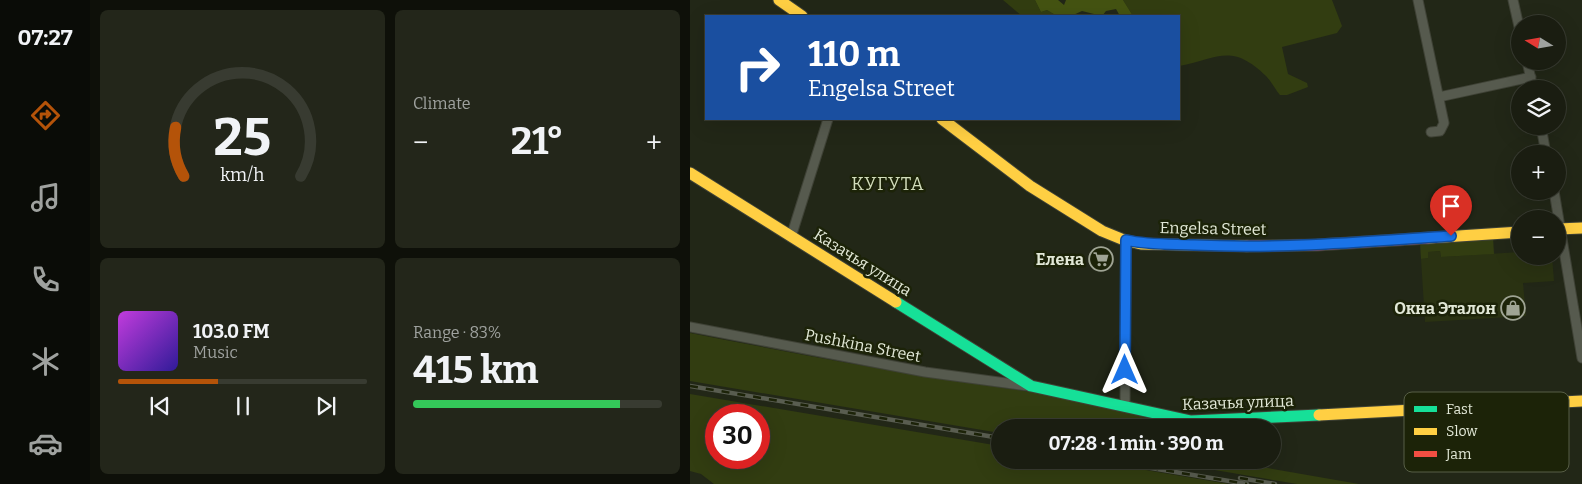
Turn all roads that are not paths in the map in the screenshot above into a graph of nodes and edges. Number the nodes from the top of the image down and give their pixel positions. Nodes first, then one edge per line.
1 (779, 0) edge
2 (1418, 0) edge
3 (1513, 0) edge
4 (801, 15) edge
5 (1516, 15) edge
6 (1529, 70) edge
7 (1530, 77) junction
8 (1531, 80) edge
9 (1439, 97) junction
10 (828, 120) edge
11 (943, 120) edge
12 (1431, 132) dead end
13 (690, 173) edge
14 (1582, 228) edge
15 (1566, 229) edge
16 (1511, 233) edge
17 (791, 236) junction
18 (1126, 240) junction
19 (1566, 264) edge
20 (690, 327) edge
21 (1582, 358) edge
22 (1031, 386) junction
23 (1582, 401) edge
24 (1569, 402) edge
25 (1125, 407) junction
26 (1404, 411) edge

1 - 4 street
2 - 9 street
3 - 5 street
6 - 7 street
7 - 8 street
7 - 9 street
9 - 12 street
10 - 17 street
11 - 18 street, Engelsa Street
13 - 17 street, Казачья улица
14 - 15 street
16 - 18 street, Engelsa Street
17 - 22 street, Казачья улица
18 - 25 street
19 - 21 street
20 - 22 street, Pushkina Street
22 - 25 street, Казачья улица
23 - 24 street, Казачья улица
25 - 26 street, Казачья улица

